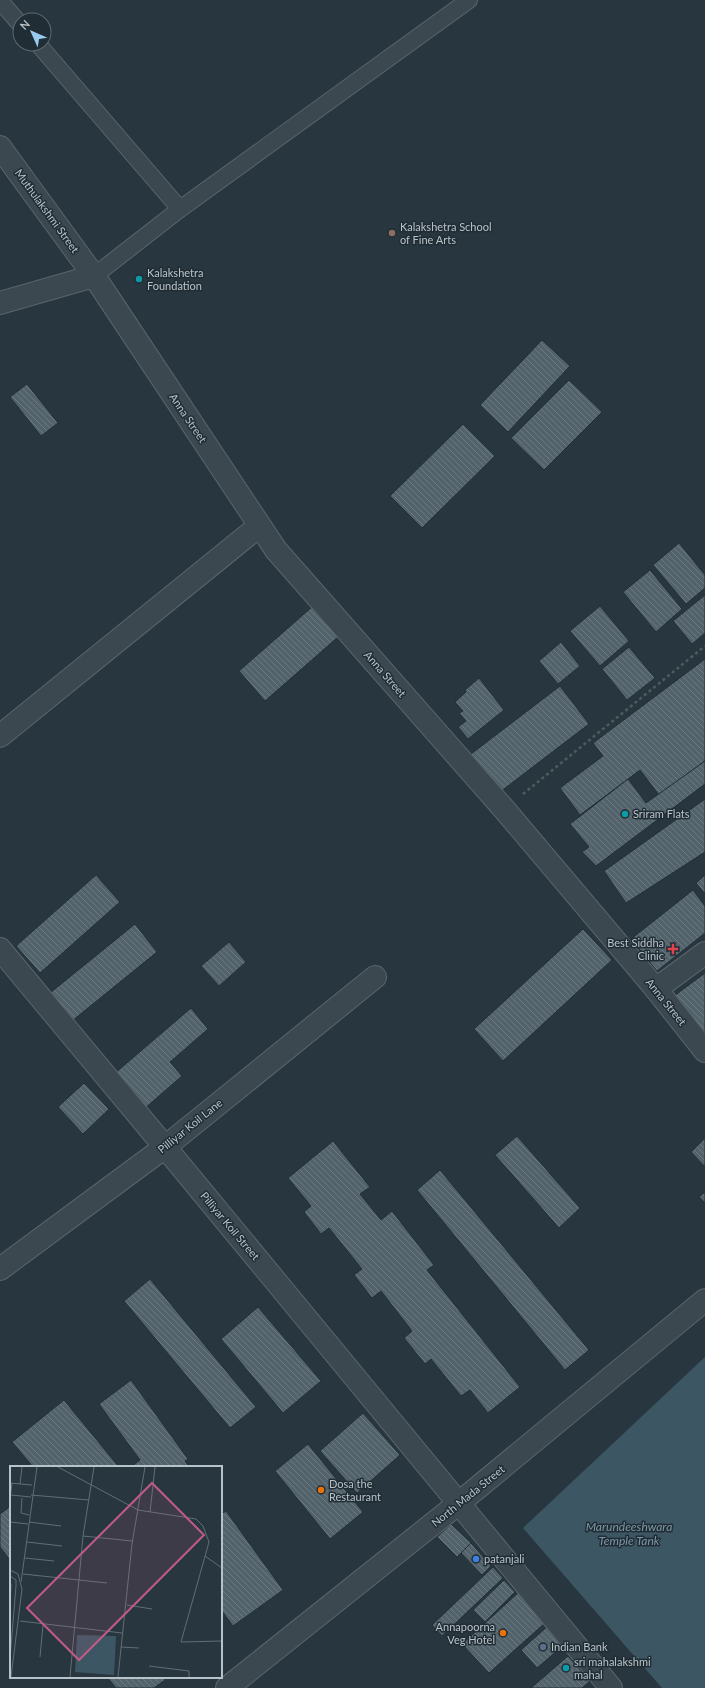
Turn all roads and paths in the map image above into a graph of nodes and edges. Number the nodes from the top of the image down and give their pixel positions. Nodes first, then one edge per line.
1 (0, 0) edge
2 (469, 0) edge
3 (12, 14) edge
4 (45, 52) edge
5 (0, 147) edge
6 (180, 209) junction
7 (94, 276) junction
8 (0, 303) edge
9 (259, 526) junction
10 (705, 646) edge
11 (0, 736) edge
12 (504, 809) junction
13 (0, 949) edge
14 (705, 953) edge
15 (375, 977) dead end
16 (656, 989) junction
17 (705, 1051) edge
18 (165, 1147) junction
19 (0, 1269) edge
20 (705, 1300) edge
21 (459, 1503) junction
22 (227, 1688) edge
23 (611, 1688) edge

1 - 3 lane
2 - 6 lane
4 - 6 lane
5 - 7 street, Muthulakshmi Street
6 - 7 lane
7 - 8 street
7 - 9 street, Anna Street
9 - 11 street
9 - 12 street, Anna Street
10 - 12 path
12 - 16 street, Anna Street
13 - 18 street, Pilliyar Koil Street
14 - 16 street
15 - 18 street, Pilliyar Koil Lane
16 - 17 street, Anna Street
18 - 19 street, Pilliyar Koil Lane
18 - 21 street, Pilliyar Koil Street
20 - 21 street, North Mada Street
21 - 22 street, North Mada Street
21 - 23 street, Pilliyar Koil Street

